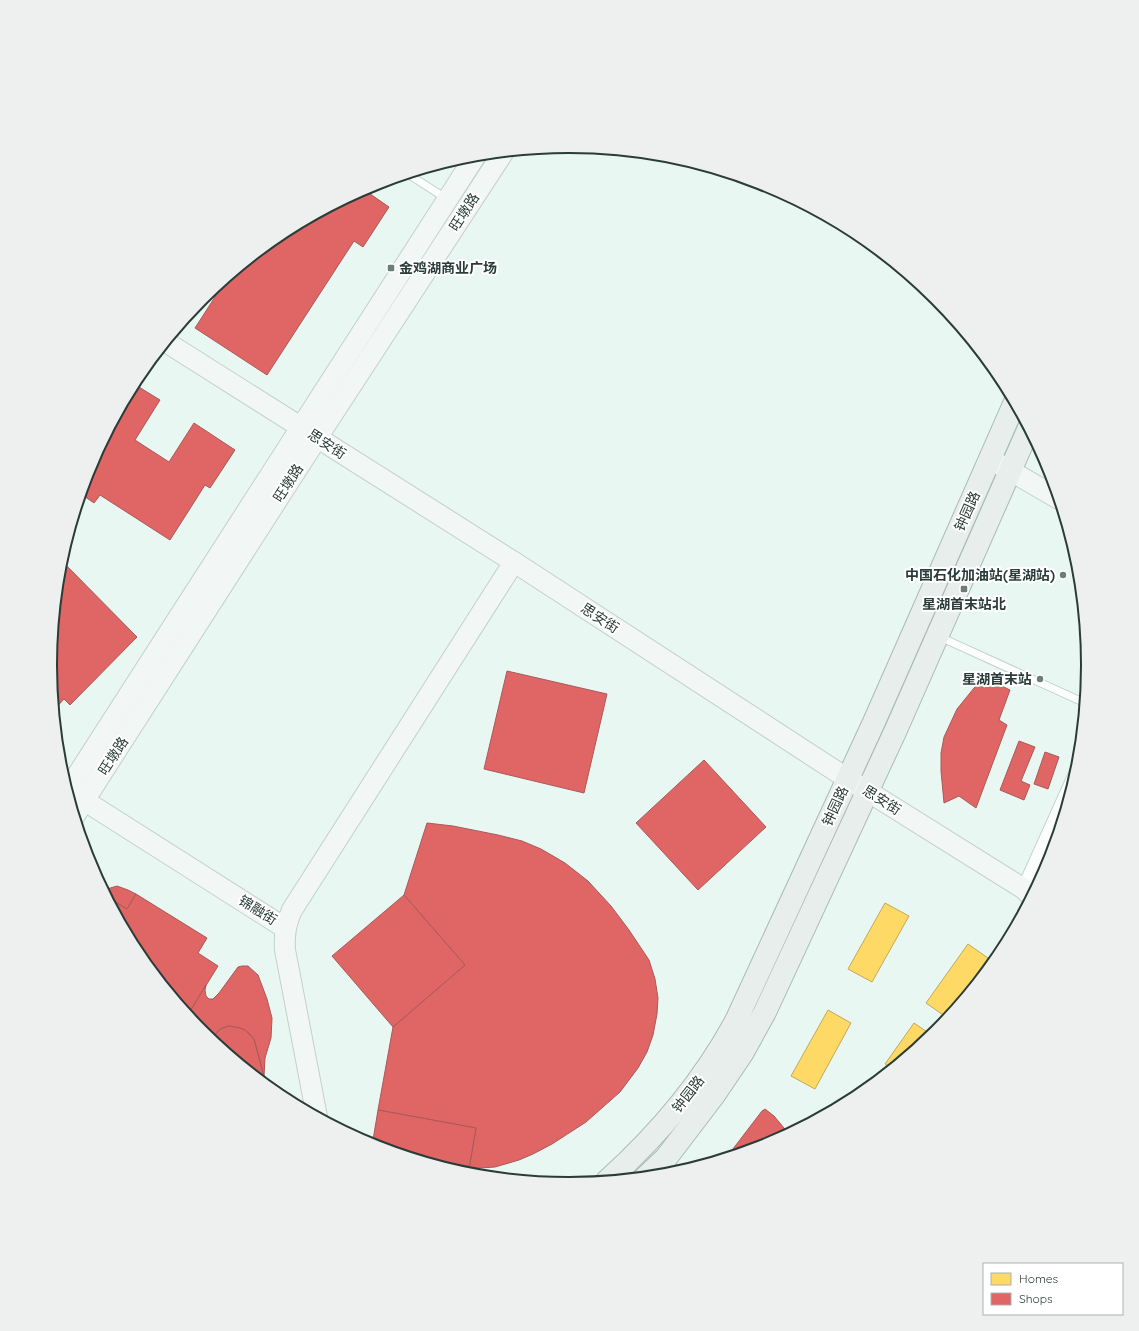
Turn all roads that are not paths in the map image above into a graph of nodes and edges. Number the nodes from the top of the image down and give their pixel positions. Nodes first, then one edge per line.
1 (500, 158) edge
2 (471, 163) edge
3 (413, 177) edge
4 (448, 199) junction
5 (170, 345) edge
6 (1012, 408) edge
7 (301, 427) junction
8 (1026, 433) edge
9 (317, 438) junction
10 (990, 459) junction
11 (1010, 471) junction
12 (1053, 496) edge
13 (514, 562) junction
14 (937, 636) junction
15 (1081, 701) edge
16 (848, 779) junction
17 (71, 784) edge
18 (867, 790) junction
19 (79, 808) edge
20 (1060, 814) edge
21 (1028, 893) edge
22 (285, 928) junction
23 (316, 1110) edge
24 (652, 1171) edge
25 (612, 1176) edge

1 - 9 street, 旺墩路
2 - 4 street, 旺墩路
3 - 4 lane
4 - 7 street, 旺墩路
5 - 7 street, 思安街
6 - 10 main road, 钟园路
7 - 9 street, 思安街
7 - 17 street, 旺墩路
8 - 11 main road, 钟园路
9 - 13 street, 思安街
9 - 19 street, 旺墩路
10 - 11 street
10 - 16 main road, 钟园路
11 - 12 street
11 - 14 main road, 钟园路
13 - 16 street, 思安街
13 - 22 street
14 - 15 lane
14 - 18 main road, 钟园路
16 - 18 street, 思安街
16 - 25 main road, 钟园路
18 - 21 street, 思安街
18 - 24 main road, 钟园路
19 - 22 street, 锦融街
20 - 21 street
22 - 23 street, 锦融街

